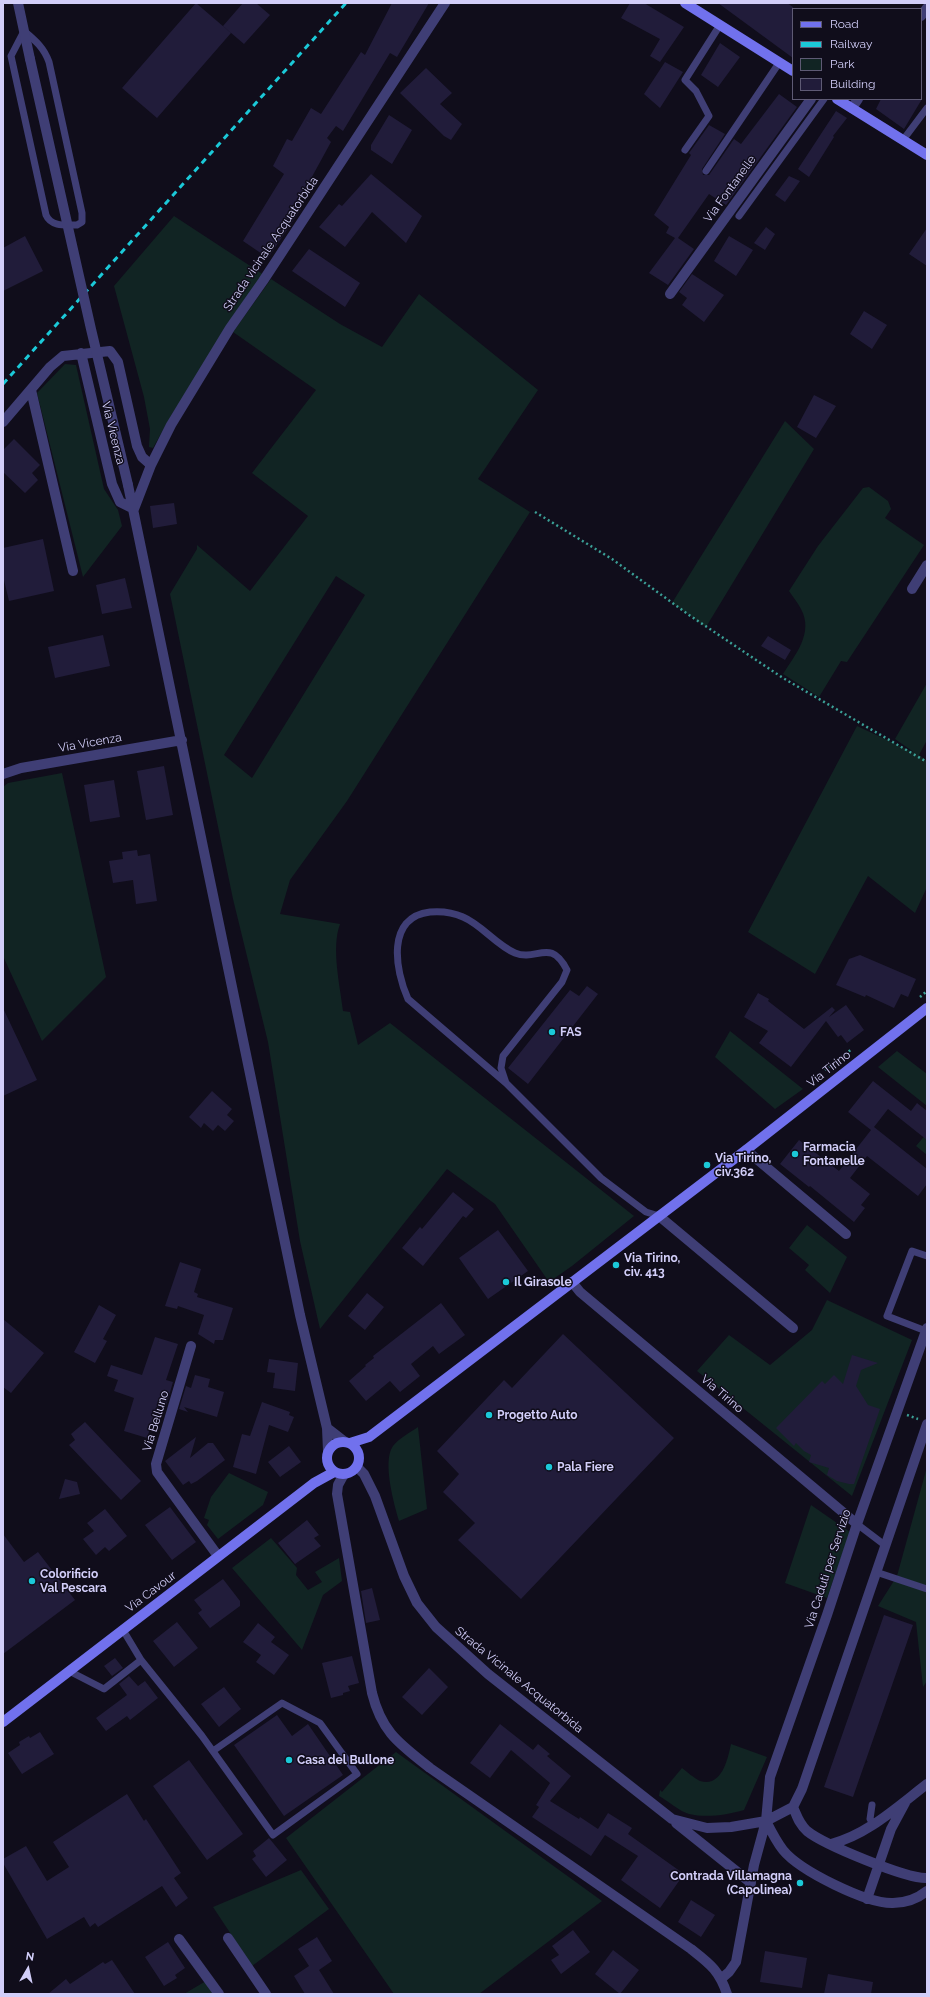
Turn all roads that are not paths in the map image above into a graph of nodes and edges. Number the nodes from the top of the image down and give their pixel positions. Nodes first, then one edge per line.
1 (18, 3) edge
2 (445, 3) edge
3 (685, 3) edge
4 (720, 25) junction
5 (24, 31) junction
6 (780, 63) junction
7 (792, 70) edge
8 (810, 100) edge
9 (823, 100) edge
10 (839, 100) edge
11 (857, 100) edge
12 (852, 108) junction
13 (927, 108) edge
14 (903, 140) junction
15 (685, 150) dead end
16 (927, 155) edge
17 (706, 171) dead end
18 (739, 216) dead end
19 (670, 294) dead end
20 (81, 353) junction
21 (31, 390) junction
22 (3, 422) edge
23 (151, 465) junction
24 (134, 509) junction
25 (927, 565) edge
26 (73, 571) dead end
27 (912, 589) dead end
28 (182, 740) junction
29 (3, 774) edge
30 (927, 1008) edge
31 (506, 1083) junction
32 (746, 1150) junction
33 (659, 1216) junction
34 (846, 1234) dead end
35 (927, 1256) edge
36 (572, 1282) junction
37 (792, 1328) dead end
38 (926, 1330) edge
39 (191, 1346) dead end
40 (927, 1424) edge
41 (327, 1428) junction
42 (369, 1437) junction
43 (347, 1442) junction
44 (924, 1443) edge
45 (359, 1453) junction
46 (327, 1454) junction
47 (357, 1467) junction
48 (334, 1472) junction
49 (344, 1474) junction
50 (314, 1483) junction
51 (856, 1524) junction
52 (886, 1546) junction
53 (218, 1556) junction
54 (876, 1572) junction
55 (927, 1589) edge
56 (123, 1630) junction
57 (141, 1660) junction
58 (69, 1672) junction
59 (3, 1722) edge
60 (213, 1751) junction
61 (927, 1784) edge
62 (906, 1800) junction
63 (872, 1805) dead end
64 (793, 1807) junction
65 (672, 1819) junction
66 (766, 1821) junction
67 (874, 1824) junction
68 (830, 1844) junction
69 (878, 1864) junction
70 (927, 1878) edge
71 (751, 1887) junction
72 (927, 1891) edge
73 (867, 1899) junction
74 (228, 1938) dead end
75 (179, 1939) dead end
76 (722, 1978) junction
77 (219, 1994) edge
78 (266, 1994) edge
79 (728, 1994) edge

1 - 5 street
2 - 23 street, Strada vicinale Acquatorbida
3 - 4 street
4 - 6 street
4 - 15 lane
5 - 5 lane
5 - 24 street, bridge
6 - 7 street
6 - 17 lane
8 - 19 street, Via Fontanelle
9 - 18 lane
10 - 12 street
11 - 12 street
12 - 14 street
13 - 14 lane
14 - 16 street
20 - 21 street, Via Vicenza
20 - 23 street, Via Vicenza
20 - 24 street, Via Vicenza
21 - 22 street, Via Vicenza
21 - 26 street
23 - 24 street, Strada vicinale Acquatorbida
24 - 28 street
25 - 27 street
28 - 29 street, Via Vicenza
28 - 41 street
30 - 32 street, Via Tirino
31 - 31 lane
31 - 33 lane
32 - 33 street, Via Tirino
32 - 34 street
33 - 36 street, Via Tirino
33 - 37 street
35 - 38 lane
36 - 42 street, Via Tirino
36 - 51 street, Via Tirino
38 - 51 street, Via Caduti per Servizio
39 - 53 street, Via Belluno
40 - 44 street
41 - 43 street
41 - 46 street
42 - 43 street, Via Tirino
42 - 45 street, Via Tirino
43 - 45 street
43 - 46 street
44 - 52 street
45 - 47 street
46 - 48 street
46 - 50 street, Via Cavour
47 - 49 street
47 - 65 street, Strada Vicinale Acquatorbida
48 - 49 street
48 - 50 street, Via Cavour
49 - 76 street
50 - 53 street, Via Cavour
51 - 52 lane
51 - 66 street, Via Caduti per Servizio
52 - 54 street
53 - 56 street, Via Cavour
54 - 55 lane
54 - 64 street
56 - 57 lane
56 - 58 street, Via Cavour
57 - 58 lane
57 - 60 lane
58 - 59 street, Via Cavour
60 - 60 lane
61 - 62 street
62 - 67 street
62 - 69 street
63 - 67 lane
64 - 66 street
64 - 68 street
65 - 66 street, Strada Vicinale Acquatorbida
65 - 71 street, Strada Vicinale Acquatorbida
66 - 71 street, Via Caduti per Servizio
66 - 73 street
67 - 68 street
68 - 69 street
69 - 70 street
69 - 73 street
71 - 76 street, Via Caduti per Servizio
72 - 73 street
74 - 78 street
75 - 77 street
76 - 79 street

